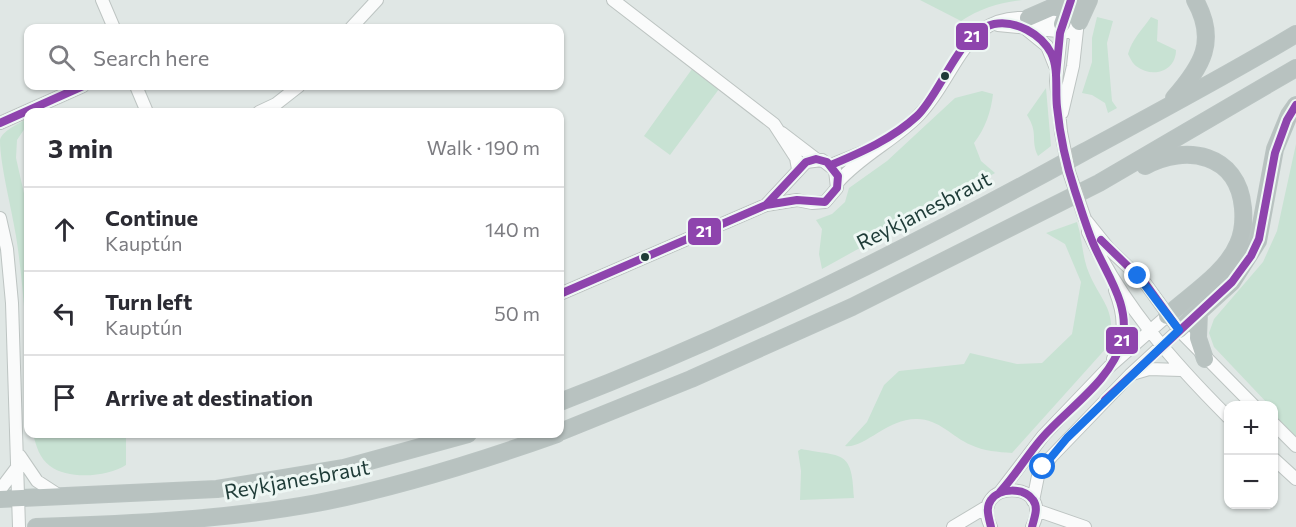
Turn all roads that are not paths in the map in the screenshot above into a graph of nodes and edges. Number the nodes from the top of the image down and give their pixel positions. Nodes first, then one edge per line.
1 (102, 0) edge
2 (377, 0) edge
3 (613, 0) edge
4 (1060, 0) edge
5 (1071, 0) edge
6 (1089, 0) edge
7 (1195, 0) edge
8 (1027, 23) junction
9 (112, 24) edge
10 (355, 24) edge
11 (1070, 29) junction
12 (1296, 34) edge
13 (1296, 68) edge
14 (1056, 73) junction
15 (74, 90) edge
16 (138, 90) edge
17 (294, 90) edge
18 (1296, 105) edge
19 (1167, 106) junction
20 (34, 108) edge
21 (145, 108) edge
22 (268, 108) edge
23 (24, 112) edge
24 (0, 123) edge
25 (1061, 128) junction
26 (781, 132) junction
27 (878, 147) junction
28 (816, 159) junction
29 (831, 165) junction
30 (797, 171) junction
31 (838, 182) junction
32 (806, 202) junction
33 (766, 205) junction
34 (0, 218) edge
35 (1086, 219) junction
36 (1009, 229) junction
37 (1107, 269) junction
38 (564, 292) edge
39 (1199, 312) junction
40 (1167, 316) junction
41 (1179, 330) junction
42 (1148, 331) junction
43 (1161, 345) junction
44 (1205, 359) junction
45 (1109, 367) junction
46 (1181, 370) junction
47 (1130, 375) junction
48 (564, 400) edge
49 (1250, 401) edge
50 (1224, 413) edge
51 (1278, 428) edge
52 (564, 431) edge
53 (453, 438) edge
54 (543, 438) edge
55 (1296, 446) edge
56 (18, 453) junction
57 (1278, 463) edge
58 (18, 466) junction
59 (1296, 479) edge
60 (0, 490) edge
61 (1000, 492) junction
62 (60, 496) junction
63 (19, 498) junction
64 (0, 499) edge
65 (988, 506) junction
66 (1035, 506) junction
67 (19, 527) edge
68 (36, 527) edge
69 (953, 527) edge
70 (987, 527) edge
71 (1032, 527) edge
72 (1085, 527) edge

1 - 9 street
2 - 10 street
3 - 26 street
4 - 8 highway
5 - 11 highway
6 - 11 highway
7 - 19 highway
8 - 11 street
8 - 14 street
8 - 27 street
11 - 14 street
11 - 25 street
12 - 19 highway, Reykjanesbraut
13 - 36 highway, Reykjanesbraut
14 - 25 street
15 - 20 street
16 - 21 street
17 - 22 street
18 - 39 highway
19 - 48 highway, Reykjanesbraut
23 - 24 street
25 - 35 street, bridge
26 - 28 street
26 - 30 street
27 - 29 street
27 - 31 street
28 - 29 street
28 - 30 street
29 - 31 street
30 - 32 street
30 - 33 street
31 - 32 street
32 - 33 street
33 - 38 street
34 - 56 street
35 - 37 street
35 - 40 street
36 - 40 highway
36 - 52 highway, Reykjanesbraut
37 - 42 street
37 - 45 street
39 - 41 highway
39 - 44 highway
40 - 41 street
40 - 42 street
41 - 43 street
41 - 44 street
42 - 43 street
42 - 45 street
43 - 46 street
43 - 47 street
44 - 49 street
45 - 61 street
46 - 47 street
46 - 50 street
47 - 66 street
51 - 55 street
53 - 62 highway, Reykjanesbraut
54 - 68 highway, Reykjanesbraut
56 - 58 street
56 - 62 street
57 - 59 street
58 - 60 street
58 - 63 street
61 - 65 street
61 - 66 street
62 - 63 highway, Reykjanesbraut
63 - 64 highway, Reykjanesbraut
63 - 67 street
65 - 69 street
65 - 70 street
66 - 71 street
66 - 72 street

